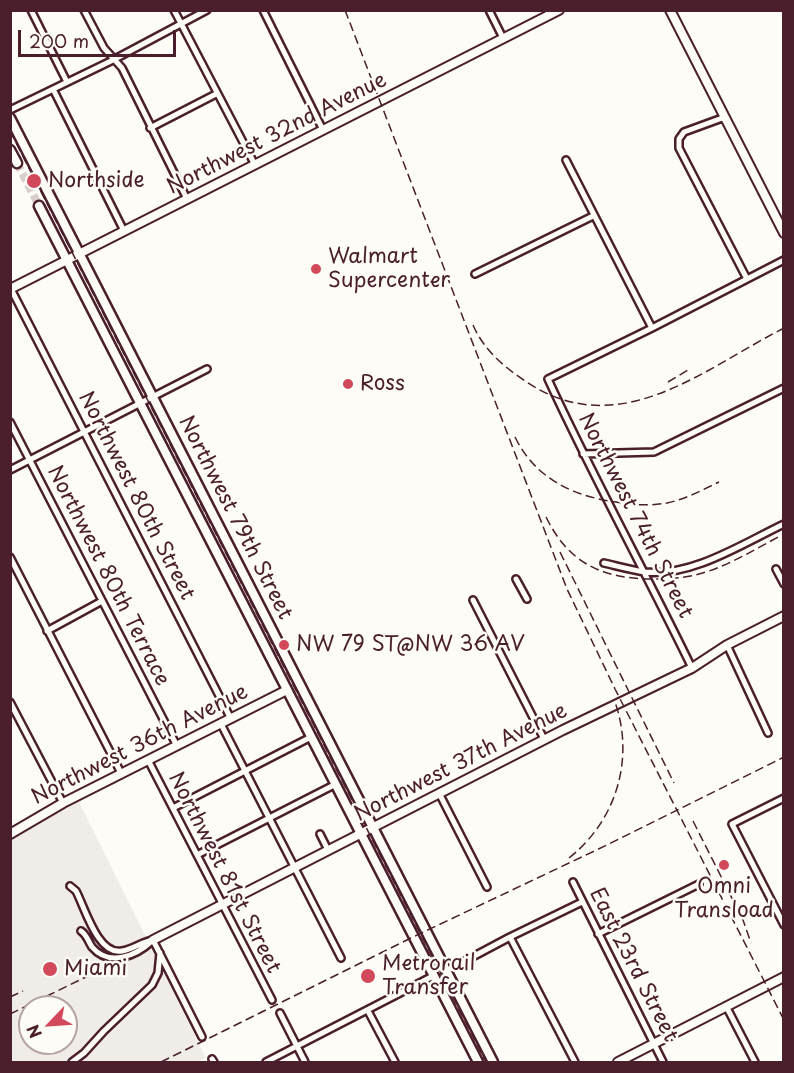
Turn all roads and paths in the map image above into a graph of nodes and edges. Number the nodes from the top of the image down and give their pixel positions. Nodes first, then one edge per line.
1 (31, 10) edge
2 (84, 10) edge
3 (174, 10) edge
4 (207, 10) edge
5 (263, 10) edge
6 (489, 10) edge
7 (560, 10) edge
8 (670, 10) edge
9 (181, 24) junction
10 (503, 38) junction
11 (113, 60) junction
12 (67, 82) junction
13 (53, 89) junction
14 (216, 94) junction
15 (10, 110) edge
16 (725, 117) junction
17 (10, 118) edge
18 (150, 128) junction
19 (323, 130) junction
20 (10, 150) edge
21 (566, 160) dead end
22 (17, 163) tunnel mouth
23 (255, 165) junction
24 (187, 199) junction
25 (39, 206) tunnel mouth
26 (593, 216) junction
27 (124, 231) junction
28 (783, 233) edge
29 (78, 254) junction
30 (66, 260) junction
31 (783, 260) edge
32 (475, 274) dead end
33 (747, 279) junction
34 (11, 289) edge
35 (652, 328) junction
36 (207, 369) dead end
37 (783, 388) edge
38 (153, 397) junction
39 (141, 403) junction
40 (10, 422) edge
41 (85, 432) junction
42 (583, 454) junction
43 (30, 460) junction
44 (10, 470) edge
45 (783, 524) edge
46 (10, 557) edge
47 (604, 563) dead end
48 (776, 569) dead end
49 (645, 572) junction
50 (516, 579) dead end
51 (783, 584) edge
52 (526, 599) dead end
53 (473, 600) dead end
54 (102, 601) junction
55 (783, 616) edge
56 (47, 631) junction
57 (727, 645) junction
58 (692, 668) junction
59 (287, 690) junction
60 (10, 702) edge
61 (231, 719) junction
62 (221, 724) junction
63 (768, 733) dead end
64 (311, 737) junction
65 (544, 739) junction
66 (177, 746) junction
67 (148, 760) junction
68 (245, 771) junction
69 (121, 773) junction
70 (336, 784) junction
71 (439, 793) junction
72 (783, 798) edge
73 (63, 803) junction
74 (173, 808) junction
75 (270, 819) junction
76 (374, 827) junction
77 (361, 833) junction
78 (10, 834) edge
79 (320, 834) dead end
80 (328, 850) junction
81 (197, 855) junction
82 (294, 868) junction
83 (573, 882) dead end
84 (699, 884) dead end
85 (70, 886) dead end
86 (487, 887) dead end
87 (582, 902) junction
88 (222, 904) junction
89 (783, 925) edge
90 (81, 931) dead end
91 (598, 934) junction
92 (510, 937) junction
93 (153, 940) junction
94 (160, 953) junction
95 (341, 958) dead end
96 (446, 971) junction
97 (433, 976) junction
98 (783, 977) edge
99 (272, 1000) dead end
100 (726, 1006) junction
101 (368, 1011) junction
102 (280, 1013) dead end
103 (474, 1026) junction
104 (462, 1032) junction
105 (202, 1037) dead end
106 (654, 1044) junction
107 (297, 1047) junction
108 (72, 1062) edge
109 (266, 1062) edge
110 (305, 1062) edge
111 (395, 1062) edge
112 (478, 1062) edge
113 (493, 1062) edge
114 (575, 1062) edge
115 (618, 1062) edge
116 (663, 1062) edge
117 (755, 1062) edge

1 - 12 street
2 - 11 street
3 - 9 street
4 - 9 street
5 - 19 street
6 - 10 street
7 - 10 street, Northwest 32nd Avenue
8 - 16 street
9 - 11 street
9 - 14 street
10 - 19 street, Northwest 32nd Avenue
11 - 12 street
11 - 18 street
12 - 13 street
13 - 15 street
13 - 27 street
14 - 18 street
14 - 23 street
16 - 28 street
16 - 33 street
17 - 29 main road, Northwest 79th Street
18 - 24 street
19 - 23 street, Northwest 32nd Avenue
20 - 22 main road
21 - 26 street
23 - 24 street, Northwest 32nd Avenue
24 - 27 street, Northwest 32nd Avenue
25 - 30 main road, Northwest 79th Street
26 - 32 street
26 - 35 street
27 - 29 street, Northwest 32nd Avenue
29 - 30 street, Northwest 32nd Avenue
29 - 38 main road, Northwest 79th Street
30 - 34 street, Northwest 32nd Avenue
30 - 39 main road, Northwest 79th Street
31 - 33 street
33 - 35 street
34 - 41 street, Northwest 80th Street
35 - 42 street, Northwest 74th Street
36 - 38 street
37 - 42 street
38 - 39 street
38 - 76 main road, Northwest 79th Street
39 - 41 street
39 - 59 main road, Northwest 79th Street
40 - 43 street, Northwest 80th Terrace
41 - 43 street
41 - 61 street, Northwest 80th Street
42 - 49 street, Northwest 74th Street
43 - 44 street
43 - 54 street, Northwest 80th Terrace
45 - 49 street
46 - 56 street
47 - 49 street
48 - 51 street
49 - 58 street, Northwest 74th Street
50 - 52 street
53 - 65 street
54 - 56 street
54 - 66 street, Northwest 80th Terrace
55 - 57 street, Northwest 37th Avenue
56 - 69 street
57 - 58 street, Northwest 37th Avenue
57 - 63 street
58 - 65 street, Northwest 37th Avenue
59 - 61 street, Northwest 36th Avenue
59 - 64 main road, Northwest 79th Street
60 - 73 street
61 - 62 street, Northwest 36th Avenue
62 - 66 street, Northwest 36th Avenue
62 - 68 street
64 - 68 street
64 - 70 main road, Northwest 79th Street
65 - 71 street, Northwest 37th Avenue
66 - 67 street, Northwest 36th Avenue
67 - 69 street, Northwest 36th Avenue
67 - 74 street, Northwest 81st Street
68 - 74 street
68 - 75 street
69 - 73 street, Northwest 36th Avenue
70 - 75 street
70 - 77 main road, Northwest 79th Street
71 - 76 street, Northwest 37th Avenue
71 - 86 street
72 - 89 street
73 - 78 street, Northwest 36th Avenue
74 - 81 street, Northwest 81st Street
75 - 81 street
75 - 82 street
76 - 77 street, Northwest 37th Avenue
76 - 96 main road, Northwest 79th Street
77 - 80 street, Northwest 37th Avenue
77 - 97 main road, Northwest 79th Street
79 - 80 street
80 - 82 street, Northwest 37th Avenue
81 - 88 street, Northwest 81st Street
82 - 88 street, Northwest 37th Avenue
82 - 95 street
83 - 87 street, East 23rd Street
84 - 91 street
85 - 93 street, Northwest 37th Avenue
87 - 91 street, East 23rd Street
87 - 92 street
88 - 93 street, Northwest 37th Avenue
88 - 99 street, Northwest 81st Street
90 - 93 street, Northwest 37th Avenue
91 - 106 street, East 23rd Street
92 - 96 street
92 - 114 street
93 - 94 street
94 - 105 street
94 - 108 street
96 - 103 main road, Northwest 79th Street
97 - 101 street
97 - 104 main road, Northwest 79th Street
98 - 100 street
100 - 106 street
100 - 117 street
101 - 107 street
101 - 111 street
102 - 107 street
103 - 104 main road
103 - 113 main road, Northwest 79th Street
104 - 112 main road, Northwest 79th Street
106 - 115 street
106 - 116 street, East 23rd Street
107 - 109 street
107 - 110 street

